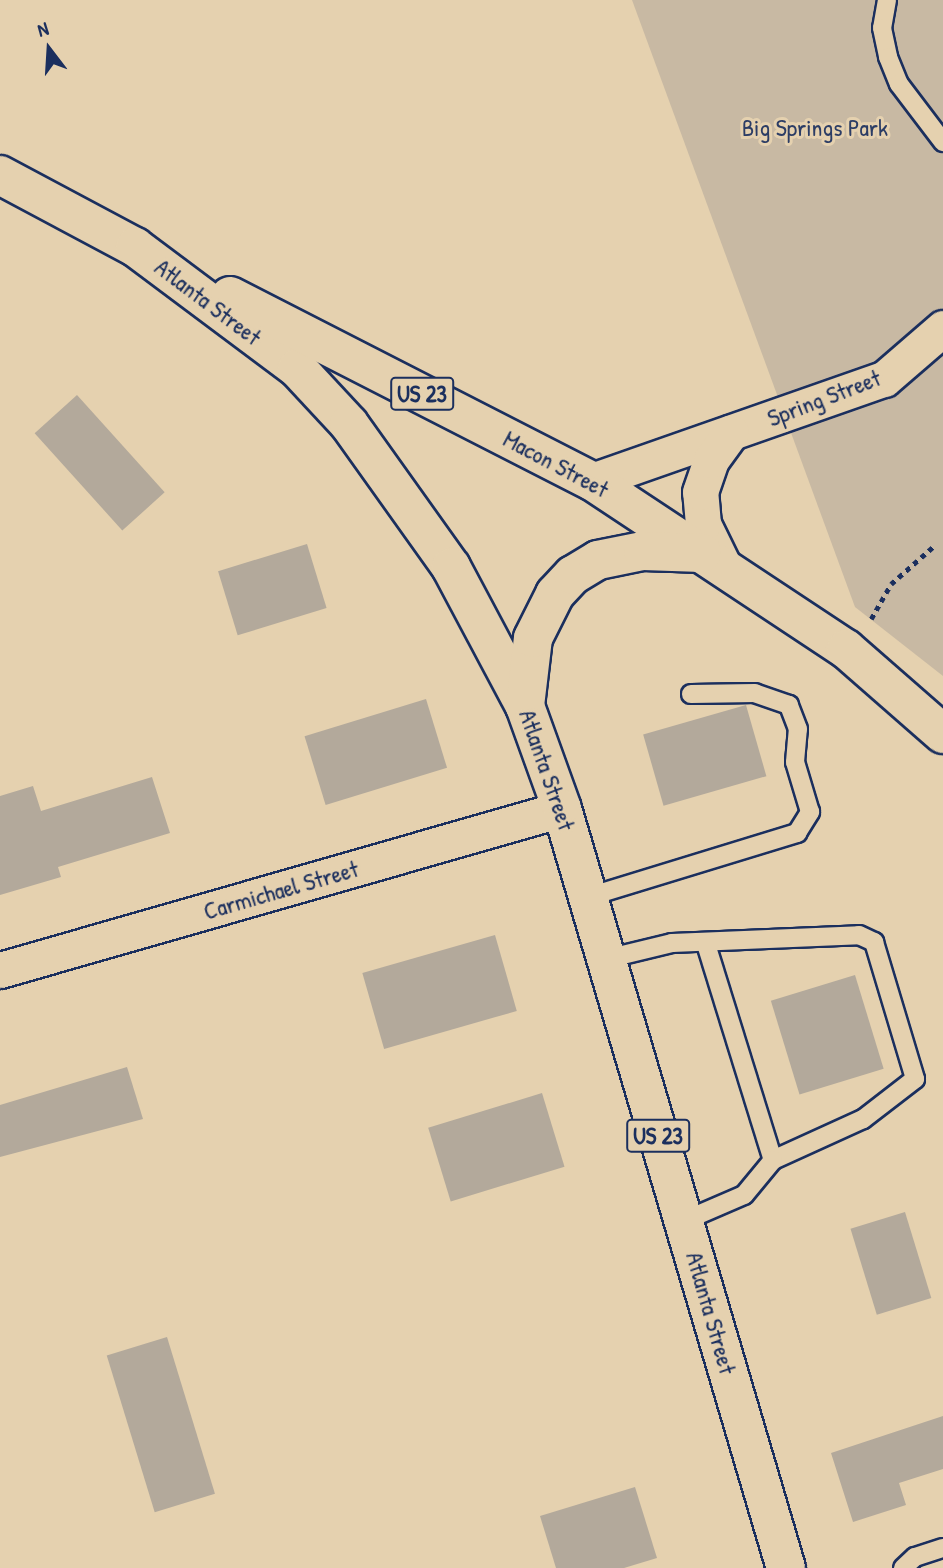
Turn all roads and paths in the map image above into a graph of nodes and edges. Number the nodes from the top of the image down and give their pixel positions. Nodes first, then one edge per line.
1 (887, 0) edge
2 (943, 142) edge
3 (0, 175) edge
4 (135, 247) junction
5 (943, 328) edge
6 (731, 432) junction
7 (592, 481) junction
8 (934, 545) dead end
9 (713, 559) junction
10 (868, 622) dead end
11 (691, 694) dead end
12 (525, 706) junction
13 (943, 734) edge
14 (562, 809) junction
15 (588, 897) junction
16 (706, 944) junction
17 (606, 959) junction
18 (0, 970) edge
19 (773, 1160) junction
20 (684, 1221) junction
21 (943, 1549) edge
22 (786, 1568) edge
23 (903, 1568) edge

1 - 2 lane
3 - 4 main road, Atlanta Street / US 23
4 - 7 main road, Macon Street / US 23
4 - 12 main road, Atlanta Street / US 23
5 - 6 street, Spring Street
6 - 7 street, Spring Street
6 - 9 street
7 - 9 main road, Macon Street / US 23
8 - 10 path
9 - 12 main road
9 - 13 main road, Macon Street / US 23
11 - 15 lane
12 - 14 main road, Atlanta Street / US 23
14 - 15 main road, Atlanta Street / US 23
14 - 18 street, Carmichael Street
15 - 17 main road, Atlanta Street / US 23
16 - 17 lane
16 - 19 lane
16 - 19 lane
17 - 20 main road, Atlanta Street / US 23
19 - 20 lane
20 - 22 main road, Atlanta Street / US 23
21 - 23 lane

